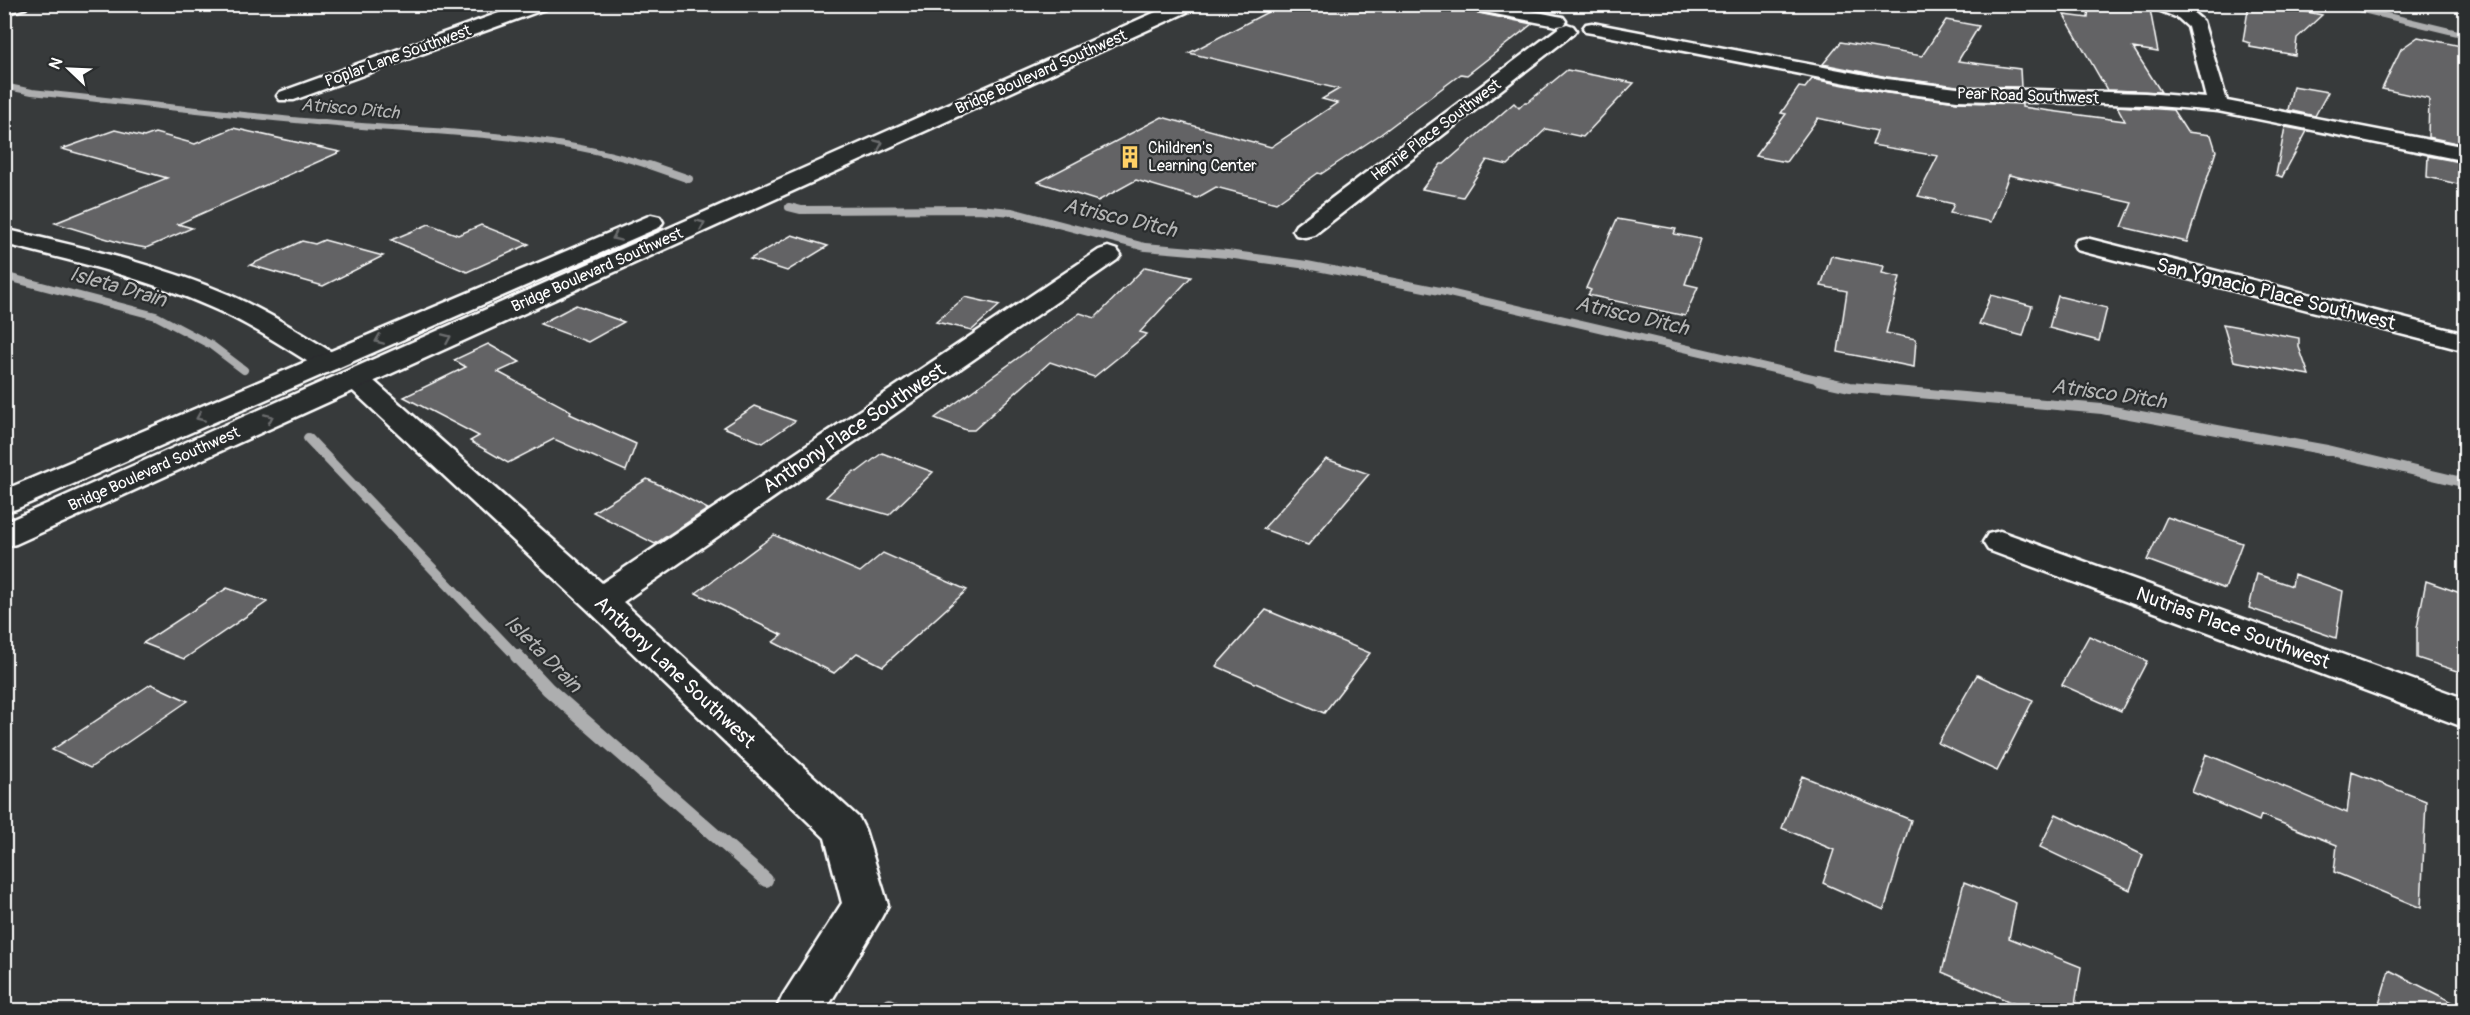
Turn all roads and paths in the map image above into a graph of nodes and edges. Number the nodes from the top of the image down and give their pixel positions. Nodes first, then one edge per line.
1 (20, 4) edge
2 (542, 4) edge
3 (1151, 4) edge
4 (1190, 4) edge
5 (1469, 4) edge
6 (2159, 4) edge
7 (4, 9) edge
8 (1577, 22) junction
9 (286, 96) dead end
10 (2218, 105) junction
11 (2466, 154) edge
12 (1305, 230) dead end
13 (4, 236) edge
14 (2086, 245) dead end
15 (1108, 255) dead end
16 (2466, 343) edge
17 (328, 362) junction
18 (355, 379) junction
19 (4, 502) edge
20 (4, 536) edge
21 (2000, 542) dead end
22 (600, 601) junction
23 (2466, 714) edge
24 (800, 1011) edge

1 - 7 street
2 - 9 street, Poplar Lane Southwest
3 -> 17 street, Bridge Boulevard Southwest
18 -> 4 street, Bridge Boulevard Southwest
5 - 8 street, Pear Road Southwest
6 - 10 street
8 - 10 street, Pear Road Southwest
8 - 12 street, Henrie Place Southwest
10 - 11 street, Pear Road Southwest
13 - 17 street
14 - 16 street, San Ygnacio Place Southwest
15 - 22 street, Anthony Place Southwest
17 -> 19 street, Bridge Boulevard Southwest
20 -> 18 street, Bridge Boulevard Southwest
18 - 22 street, Anthony Lane Southwest
21 - 23 street, Nutrias Place Southwest
22 - 24 street, Anthony Lane Southwest

